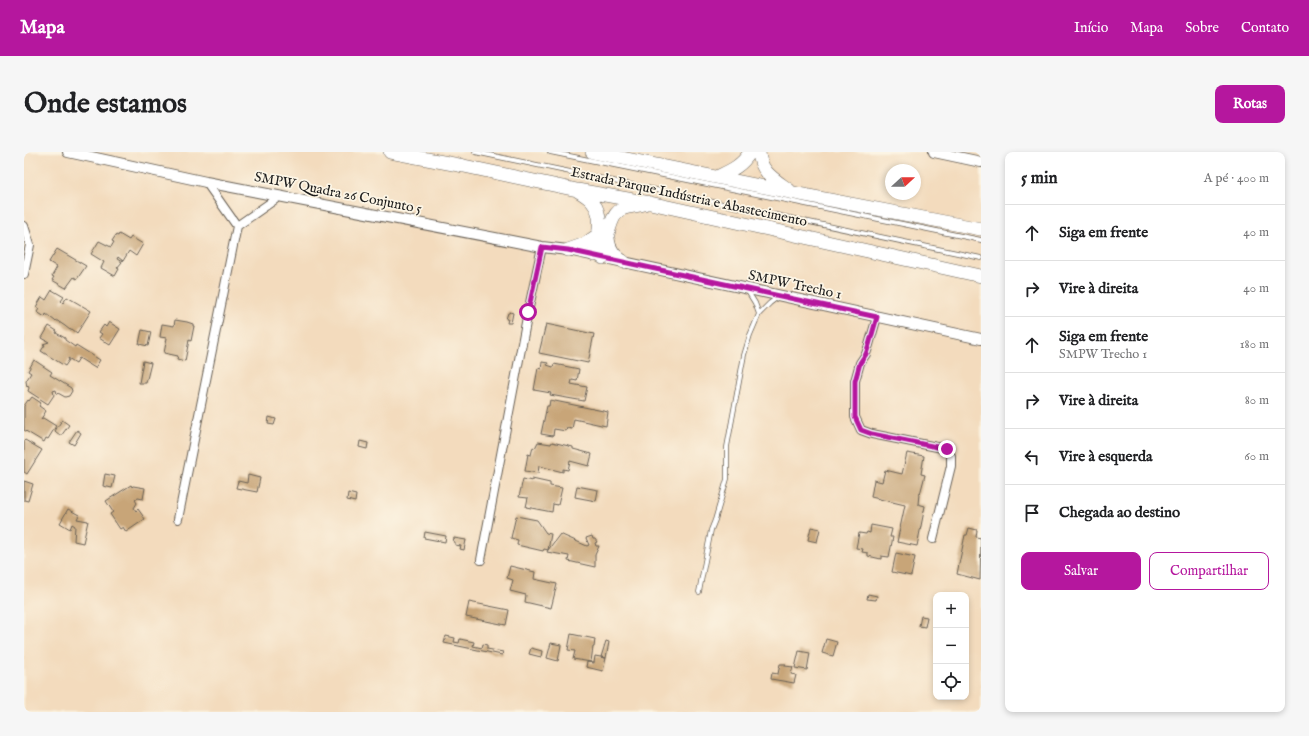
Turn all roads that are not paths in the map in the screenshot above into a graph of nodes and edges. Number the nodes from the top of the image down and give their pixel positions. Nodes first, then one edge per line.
1 (68, 152) edge
2 (390, 152) edge
3 (475, 152) edge
4 (550, 152) edge
5 (592, 152) edge
6 (750, 152) edge
7 (759, 152) edge
8 (938, 152) edge
9 (981, 162) edge
10 (717, 177) junction
11 (206, 182) junction
12 (577, 190) junction
13 (794, 193) junction
14 (280, 196) junction
15 (650, 203) junction
16 (24, 226) edge
17 (237, 226) junction
18 (981, 229) edge
19 (603, 236) junction
20 (981, 240) edge
21 (542, 247) junction
22 (568, 250) junction
23 (598, 257) junction
24 (981, 258) edge
25 (624, 262) junction
26 (24, 274) edge
27 (981, 276) edge
28 (746, 288) junction
29 (780, 296) junction
30 (759, 314) junction
31 (877, 317) junction
32 (981, 339) edge
33 (178, 519) dead end
34 (933, 539) dead end
35 (481, 560) dead end
36 (699, 592) dead end

1 - 11 street, SMPW Quadra 26 Conjunto 5
2 - 12 highway, Estrada Parque Indústria e Abastecimento
3 - 24 lane
4 - 20 lane
5 - 10 highway, Estrada Parque Indústria e Abastecimento
6 - 10 highway
7 - 13 highway
8 - 9 street
10 - 13 highway, Estrada Parque Indústria e Abastecimento
11 - 14 street, SMPW Quadra 26 Conjunto 5
11 - 17 street
12 - 15 highway, Estrada Parque Indústria e Abastecimento
12 - 19 highway
13 - 18 highway, Estrada Parque Indústria e Abastecimento
14 - 17 street
14 - 21 street, SMPW Quadra 26 Conjunto 5
15 - 19 highway
15 - 27 highway, Estrada Parque Indústria e Abastecimento
16 - 26 street
17 - 33 street
19 - 22 highway
19 - 23 highway
19 - 25 highway
21 - 22 street, SMPW Quadra 26 Conjunto 5
21 - 35 street
22 - 23 street, SMPW Quadra 26 Conjunto 5
23 - 25 street, SMPW Trecho 1
25 - 28 street, SMPW Trecho 1
28 - 29 street, SMPW Trecho 1
28 - 30 lane
29 - 30 lane
29 - 31 street, SMPW Trecho 1
30 - 36 lane
31 - 32 street, SMPW Trecho 1
31 - 34 street

